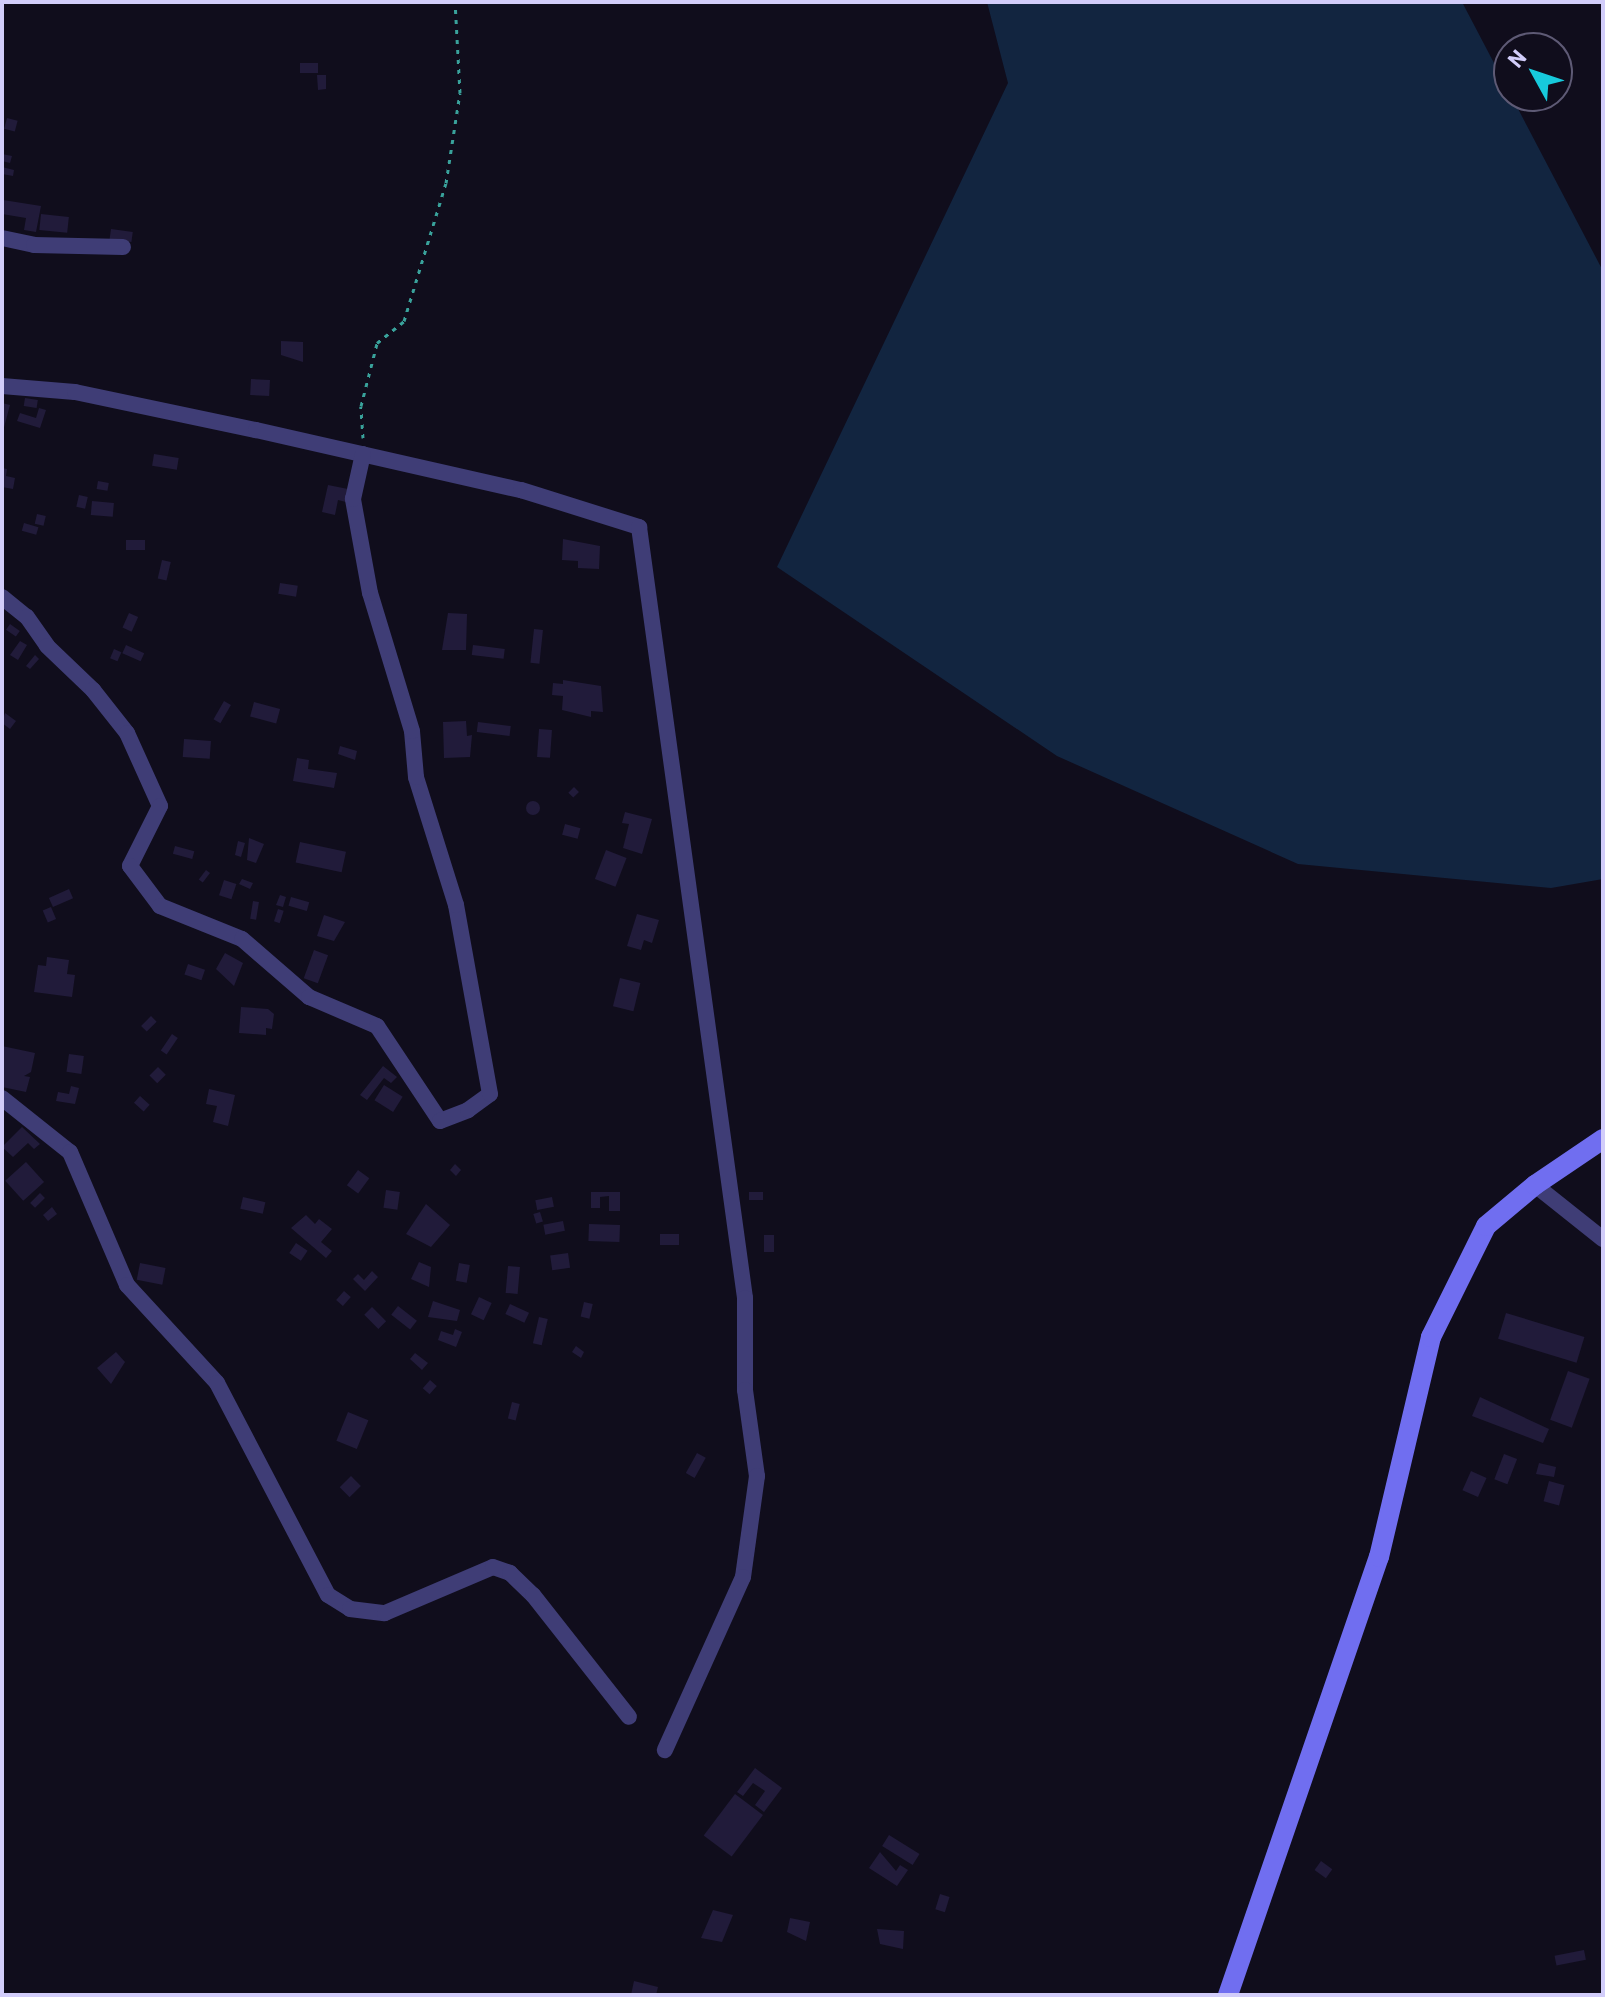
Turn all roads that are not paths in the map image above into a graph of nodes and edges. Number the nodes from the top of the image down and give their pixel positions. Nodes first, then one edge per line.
1 (2, 238) edge
2 (123, 247) dead end
3 (2, 386) edge
4 (363, 454) junction
5 (2, 597) edge
6 (2, 1098) edge
7 (1603, 1139) edge
8 (1535, 1185) junction
9 (1603, 1239) edge
10 (629, 1717) dead end
11 (665, 1750) dead end
12 (1228, 1995) edge

1 - 2 street
3 - 4 street
4 - 5 street
4 - 11 street
6 - 10 street
7 - 8 street
8 - 9 street
8 - 12 street

